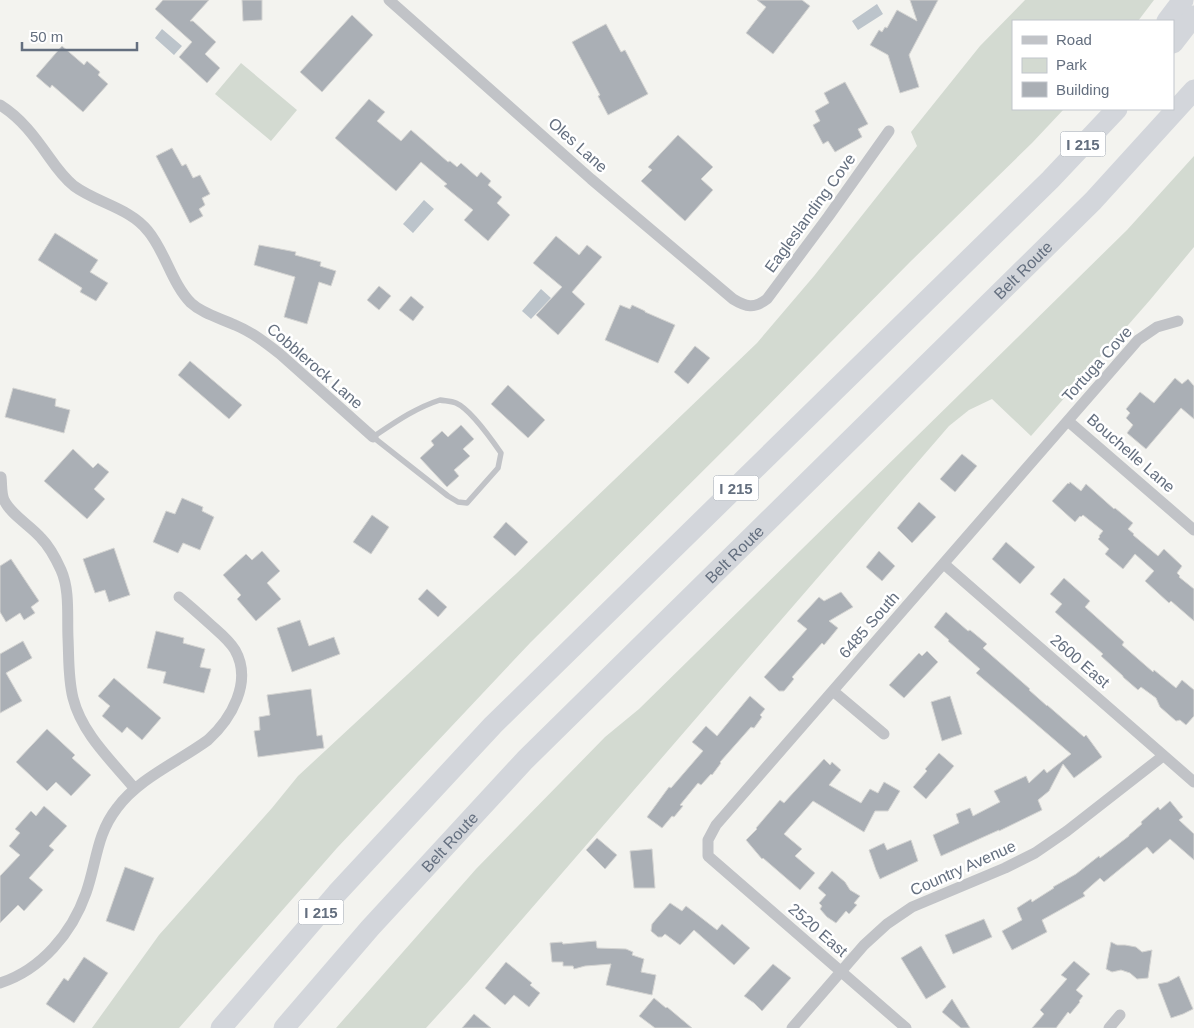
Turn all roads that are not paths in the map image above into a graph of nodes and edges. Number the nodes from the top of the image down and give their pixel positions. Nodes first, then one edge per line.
1 (388, 0) edge
2 (1183, 0) edge
3 (1194, 16) edge
4 (1168, 20) edge
5 (1174, 42) edge
6 (1194, 90) edge
7 (0, 105) edge
8 (1101, 110) edge
9 (1115, 110) edge
10 (889, 131) dead end
11 (1050, 180) junction
12 (752, 306) joint
13 (1178, 320) dead end
14 (1068, 421) junction
15 (373, 437) junction
16 (1, 478) dead end
17 (1194, 530) edge
18 (944, 564) junction
19 (179, 597) dead end
20 (833, 690) junction
21 (884, 734) dead end
22 (1163, 756) junction
23 (1194, 782) edge
24 (135, 789) junction
25 (708, 856) joint
26 (841, 972) junction
27 (0, 983) edge
28 (1120, 1015) dead end
29 (220, 1028) edge
30 (284, 1028) edge
31 (792, 1028) edge
32 (906, 1028) edge
33 (1109, 1028) edge

1 - 12 street, Oles Lane
2 - 4 highway
3 - 5 highway
6 - 30 highway, Belt Route / I 215
7 - 15 street, Cobblerock Lane
8 - 11 highway
9 - 11 highway, I 215
10 - 12 street, Eagleslanding Cove
11 - 29 highway, I 215
13 - 14 street, Tortuga Cove
14 - 17 street, Bouchelle Lane
14 - 18 street, 6485 South
15 - 15 lane
16 - 24 street
18 - 20 street, 6485 South
18 - 22 street, 2600 East
19 - 24 street
20 - 21 street
20 - 25 street, 6485 South
22 - 23 street, 2600 East
22 - 26 street, Country Avenue
24 - 27 street
25 - 26 street, 2520 East
26 - 31 street, Country Avenue
26 - 32 street, 2520 East
28 - 33 street

